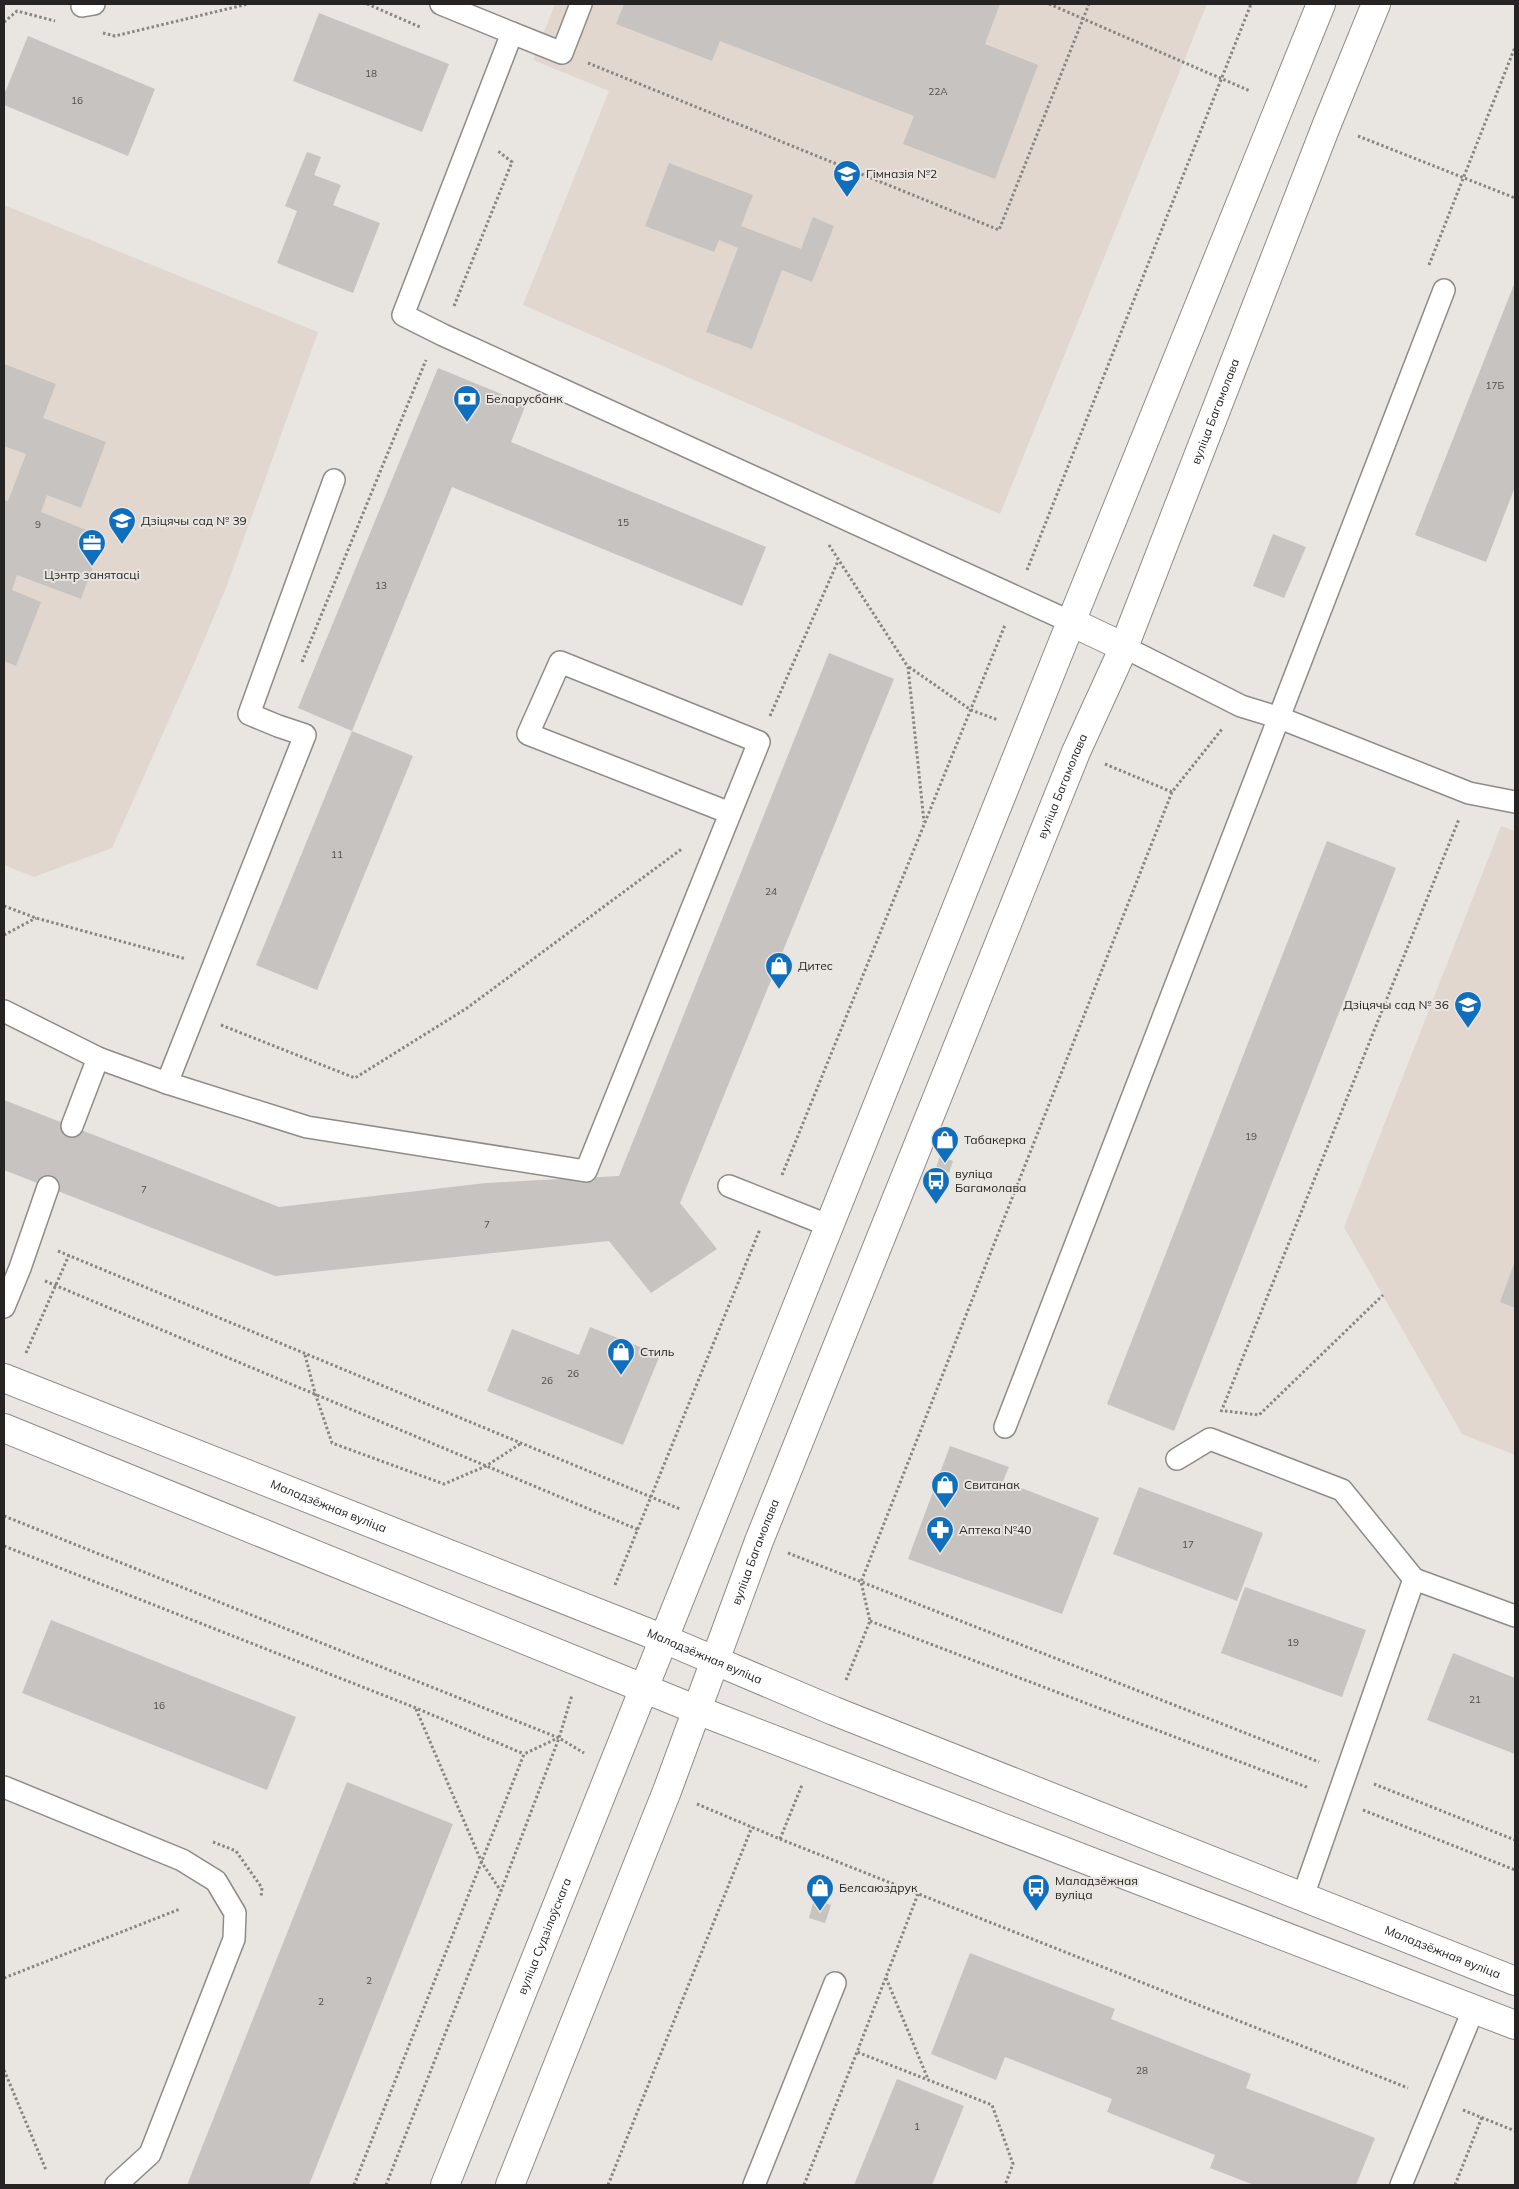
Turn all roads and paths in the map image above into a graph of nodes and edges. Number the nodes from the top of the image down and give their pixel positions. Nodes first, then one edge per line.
1 (248, 4) edge
2 (367, 4) edge
3 (441, 4) edge
4 (582, 4) edge
5 (1049, 4) edge
6 (1089, 4) edge
7 (1252, 4) edge
8 (1321, 4) edge
9 (1376, 4) edge
10 (1084, 18) junction
11 (4, 22) edge
12 (62, 22) dead end
13 (428, 30) dead end
14 (98, 31) dead end
15 (512, 33) junction
16 (1515, 47) edge
17 (562, 53) junction
18 (1427, 270) dead end
19 (1444, 290) dead end
20 (334, 480) dead end
21 (1017, 596) junction
22 (1071, 622) junction
23 (1124, 646) junction
24 (1241, 706) junction
25 (1280, 718) junction
26 (759, 742) junction
27 (1469, 793) junction
28 (1515, 802) edge
29 (730, 813) junction
30 (924, 822) junction
31 (690, 843) dead end
32 (36, 918) dead end
33 (4, 935) edge
34 (4, 1011) edge
35 (193, 1014) junction
36 (98, 1058) junction
37 (167, 1083) junction
38 (72, 1126) dead end
39 (729, 1186) dead end
40 (48, 1187) dead end
41 (771, 1203) junction
42 (830, 1226) junction
43 (29, 1240) junction
44 (69, 1255) junction
45 (20, 1268) junction
46 (55, 1286) junction
47 (1383, 1295) dead end
48 (4, 1307) edge
49 (305, 1354) junction
50 (9, 1380) edge
51 (315, 1393) junction
52 (1222, 1410) junction
53 (1005, 1427) dead end
54 (4, 1428) edge
55 (1210, 1439) junction
56 (520, 1444) junction
57 (1177, 1459) dead end
58 (486, 1466) junction
59 (651, 1497) junction
60 (4, 1516) edge
61 (639, 1530) junction
62 (759, 1541) junction
63 (4, 1546) edge
64 (1414, 1579) junction
65 (861, 1582) junction
66 (602, 1616) junction
67 (1515, 1616) edge
68 (870, 1621) junction
69 (664, 1639) junction
70 (715, 1661) junction
71 (581, 1664) junction
72 (645, 1688) junction
73 (416, 1708) junction
74 (697, 1710) junction
75 (834, 1711) junction
76 (559, 1738) junction
77 (524, 1754) junction
78 (813, 1756) junction
79 (1346, 1773) junction
80 (4, 1787) edge
81 (667, 1791) junction
82 (1337, 1799) junction
83 (752, 1827) junction
84 (208, 1840) dead end
85 (780, 1840) junction
86 (1515, 1840) edge
87 (482, 1863) junction
88 (1515, 1870) edge
89 (501, 1891) junction
90 (918, 1894) junction
91 (1303, 1896) junction
92 (261, 1907) dead end
93 (180, 1909) dead end
94 (4, 1978) edge
95 (886, 1978) junction
96 (1515, 1981) edge
97 (835, 1983) dead end
98 (1474, 2008) junction
99 (1515, 2025) edge
100 (857, 2052) junction
101 (4, 2070) edge
102 (928, 2080) junction
103 (1435, 2099) junction
104 (1482, 2117) junction
105 (1515, 2131) edge
106 (46, 2170) dead end
107 (116, 2185) edge
108 (354, 2185) edge
109 (386, 2185) edge
110 (445, 2185) edge
111 (510, 2185) edge
112 (608, 2185) edge
113 (754, 2185) edge
114 (804, 2185) edge
115 (1005, 2185) edge
116 (1401, 2185) edge
117 (1455, 2185) edge

1 - 14 path
2 - 13 path
3 - 15 lane
4 - 17 lane
5 - 10 path
6 - 10 path
7 - 21 path
8 - 22 main road
9 - 23 main road, вуліца Багамолава
10 - 17 path
11 - 12 path
15 - 17 lane
15 - 21 lane
16 - 18 path
19 - 25 lane
20 - 35 lane
21 - 22 lane
21 - 30 path
22 - 23 main road
22 - 42 main road
23 - 24 lane
23 - 62 main road, вуліца Багамолава
24 - 25 lane
24 - 65 path
25 - 27 lane
25 - 53 lane
26 - 29 lane
26 - 29 lane
26 - 30 path
27 - 28 lane
27 - 52 path
29 - 37 lane
30 - 41 path
31 - 35 path
32 - 33 path
34 - 36 lane
35 - 37 lane
36 - 37 lane
36 - 38 lane
39 - 41 lane
40 - 43 lane
41 - 42 lane
41 - 59 path
42 - 69 main road
43 - 44 path
43 - 45 lane
44 - 46 path
44 - 49 path
45 - 46 path
45 - 48 lane
46 - 50 path
46 - 51 path
47 - 52 path
49 - 51 path
49 - 56 path
50 - 66 main road, Маладзёжная вуліца
51 - 58 path
51 - 58 path
52 - 55 path
54 - 71 main road
55 - 57 lane
55 - 64 lane
56 - 58 path
56 - 59 path
58 - 61 path
59 - 61 path
60 - 76 path
61 - 66 path
62 - 65 path
62 - 70 main road, вуліца Багамолава
63 - 73 path
64 - 67 lane
64 - 79 lane
65 - 68 path
65 - 79 path
66 - 69 main road, Маладзёжная вуліца
68 - 75 path
68 - 82 path
69 - 70 main road, Маладзёжная вуліца
69 - 72 main road
70 - 74 main road, вуліца Багамолава
70 - 75 main road, Маладзёжная вуліца
71 - 72 main road
71 - 76 path
72 - 74 main road
72 - 110 main road, вуліца Судзілоўскага
73 - 77 path
73 - 87 path
74 - 78 main road
74 - 81 main road
75 - 91 main road, Маладзёжная вуліца
76 - 77 path
76 - 89 path
77 - 87 path
78 - 85 path
78 - 98 main road
79 - 82 lane
79 - 86 path
80 - 107 lane
81 - 83 path
81 - 111 main road
82 - 88 path
82 - 91 lane
83 - 85 path
83 - 112 path
84 - 92 path
85 - 90 path
87 - 89 path
87 - 108 path
89 - 109 path
90 - 95 path
90 - 103 path
91 - 96 main road, Маладзёжная вуліца
93 - 94 path
95 - 100 path
95 - 102 path
97 - 113 lane
98 - 99 main road
98 - 103 lane
100 - 102 path
100 - 114 path
101 - 106 path
102 - 115 path
103 - 104 path
103 - 116 lane
104 - 105 path
104 - 117 path

